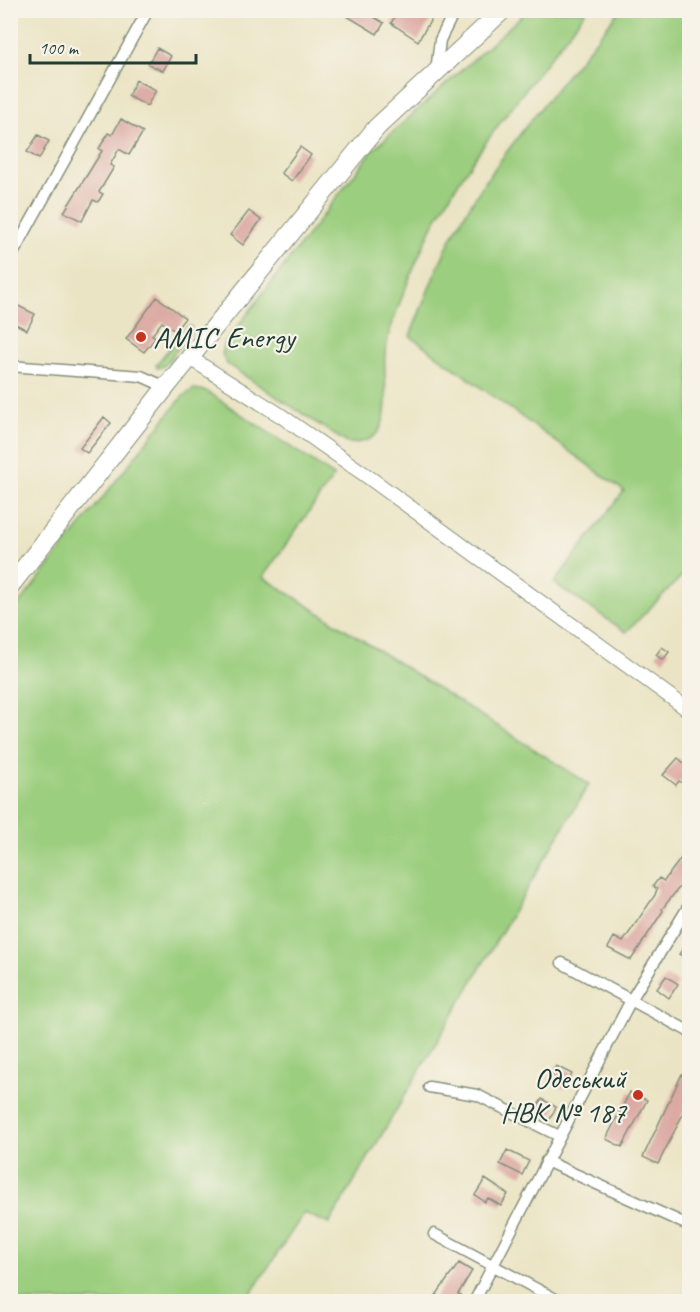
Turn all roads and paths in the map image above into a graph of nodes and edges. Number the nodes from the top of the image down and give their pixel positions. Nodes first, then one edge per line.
1 (148, 10) edge
2 (455, 10) edge
3 (503, 10) edge
4 (436, 72) junction
5 (10, 259) edge
6 (190, 358) junction
7 (10, 366) edge
8 (166, 387) junction
9 (10, 586) edge
10 (690, 711) edge
11 (690, 904) edge
12 (562, 963) dead end
13 (631, 1000) junction
14 (690, 1032) edge
15 (429, 1087) dead end
16 (559, 1136) junction
17 (546, 1161) junction
18 (690, 1226) edge
19 (434, 1234) dead end
20 (493, 1265) junction
21 (474, 1302) edge
22 (561, 1302) edge

1 - 5 street
2 - 4 street
3 - 4 highway
4 - 6 highway
6 - 8 highway
6 - 10 street
7 - 8 street
8 - 9 highway
11 - 13 street
12 - 13 street
13 - 14 street
13 - 16 street
15 - 16 street
16 - 17 street
17 - 18 street
17 - 20 street
19 - 20 street
20 - 21 street
20 - 22 street

